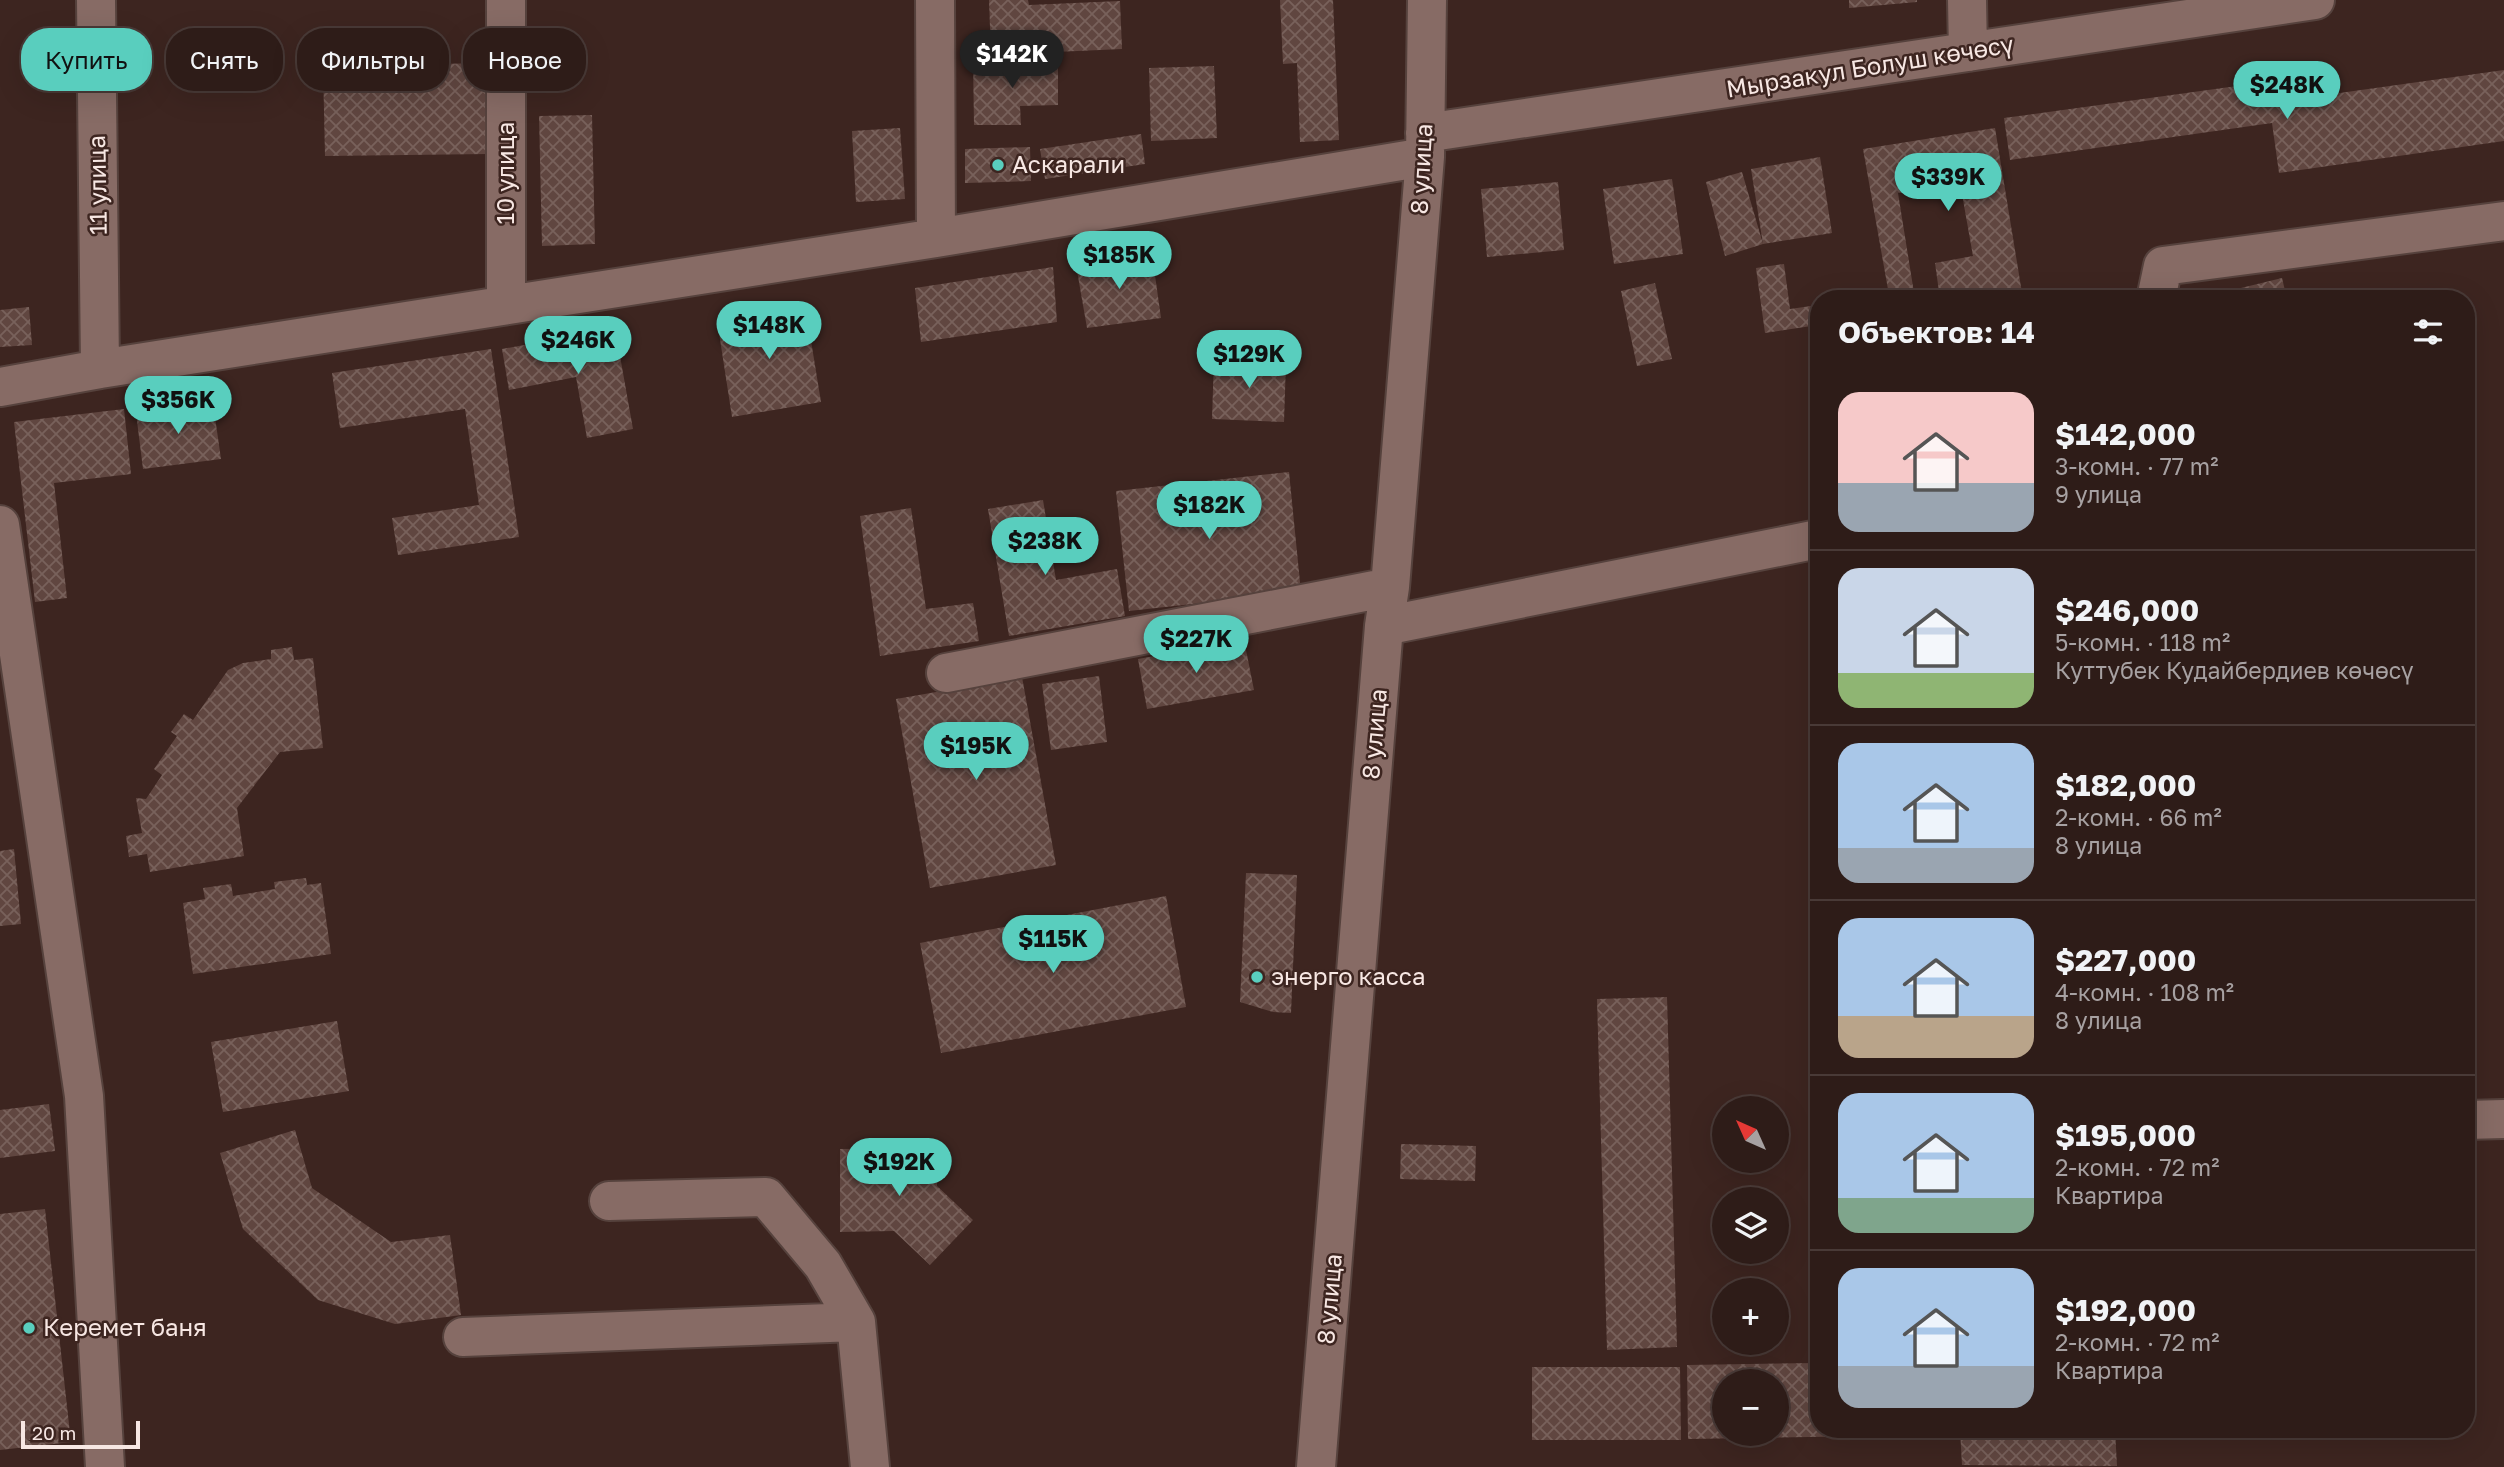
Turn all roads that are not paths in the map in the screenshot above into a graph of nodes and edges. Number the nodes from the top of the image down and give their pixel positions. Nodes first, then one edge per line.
1 (96, 0) edge
2 (506, 0) edge
3 (935, 0) edge
4 (1427, 0) edge
5 (1968, 0) edge
6 (2315, 0) edge
7 (1968, 52) junction
8 (1425, 145) junction
9 (2504, 221) edge
10 (936, 238) junction
11 (2158, 290) edge
12 (506, 304) junction
13 (100, 369) junction
14 (0, 387) edge
15 (0, 525) edge
16 (1810, 542) edge
17 (1390, 587) junction
18 (1384, 626) junction
19 (946, 673) dead end
20 (2504, 1119) edge
21 (2475, 1120) edge
22 (609, 1201) dead end
23 (856, 1322) junction
24 (463, 1337) dead end
25 (105, 1467) edge
26 (870, 1467) edge
27 (1316, 1467) edge

1 - 13 street, 11 улица
2 - 12 street, 10 улица
3 - 10 street
4 - 8 street, 8 улица
5 - 7 street
6 - 7 street, Мырзакул Болуш көчөсү
7 - 8 street, Мырзакул Болуш көчөсү
8 - 10 street, Мырзакул Болуш көчөсү
8 - 17 street, 8 улица
9 - 11 street
10 - 12 street, Мырзакул Болуш көчөсү
12 - 13 street, Мырзакул Болуш көчөсү
13 - 14 street, Мырзакул Болуш көчөсү
15 - 25 street
16 - 18 street
17 - 18 street, 8 улица
17 - 19 street
18 - 27 street, 8 улица
20 - 21 street
22 - 23 street
23 - 24 street
23 - 26 street

